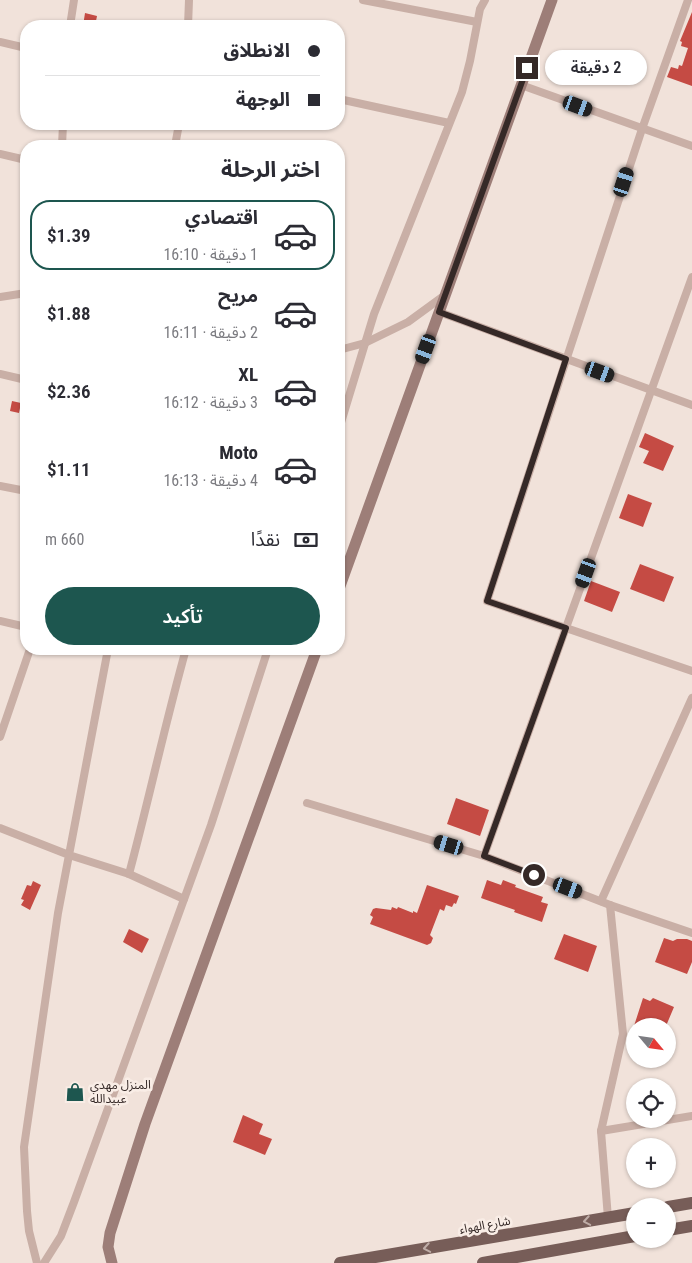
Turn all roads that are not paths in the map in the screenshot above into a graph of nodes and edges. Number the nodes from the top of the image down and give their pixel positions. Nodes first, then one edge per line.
1 (74, 0) edge
2 (188, 0) edge
3 (363, 0) edge
4 (485, 0) edge
5 (552, 0) edge
6 (688, 0) edge
7 (71, 20) edge
8 (188, 20) edge
9 (477, 22) junction
10 (0, 42) edge
11 (20, 47) edge
12 (521, 86) junction
13 (345, 100) edge
14 (449, 123) junction
15 (642, 129) junction
16 (692, 146) edge
17 (0, 154) edge
18 (20, 159) edge
19 (692, 277) edge
20 (20, 294) edge
21 (445, 295) junction
22 (0, 297) edge
23 (439, 312) junction
24 (365, 344) junction
25 (345, 349) edge
26 (566, 359) junction
27 (0, 374) edge
28 (20, 379) edge
29 (651, 390) junction
30 (692, 405) edge
31 (345, 409) edge
32 (0, 486) edge
33 (20, 490) edge
34 (345, 572) edge
35 (0, 621) edge
36 (20, 626) edge
37 (566, 628) junction
38 (28, 655) edge
39 (107, 655) edge
40 (184, 655) edge
41 (266, 655) edge
42 (315, 655) edge
43 (692, 671) edge
44 (692, 698) edge
45 (0, 738) edge
46 (307, 804) dead end
47 (0, 828) edge
48 (69, 855) junction
49 (484, 856) junction
50 (130, 874) junction
51 (184, 899) junction
52 (601, 901) junction
53 (610, 905) junction
54 (692, 933) edge
55 (692, 1116) edge
56 (601, 1131) junction
57 (692, 1203) edge
58 (676, 1206) edge
59 (626, 1215) edge
60 (608, 1218) junction
61 (692, 1226) edge
62 (676, 1229) edge
63 (626, 1238) edge
64 (38, 1263) edge
65 (44, 1263) edge
66 (112, 1263) edge
67 (340, 1263) edge
68 (483, 1263) edge

1 - 7 street
2 - 8 street
3 - 9 street
4 - 9 street
5 - 12 street
6 - 15 street
9 - 14 street
10 - 11 street
12 - 15 street
12 - 21 street
13 - 14 street
14 - 24 street
15 - 16 street
15 - 26 street
17 - 18 street
19 - 29 street
20 - 22 street
21 - 23 street
21 - 24 street
23 - 26 street
23 - 34 street
24 - 25 street
24 - 31 street
26 - 29 street
26 - 37 street
27 - 28 street
29 - 30 street
29 - 37 street
32 - 33 street
35 - 36 street
37 - 43 street
37 - 49 street
38 - 45 street
39 - 48 street
40 - 50 street
41 - 51 street
42 - 66 street
44 - 52 street
46 - 49 street
47 - 48 street
48 - 50 street
48 - 64 street
49 - 52 street
50 - 51 street
51 - 65 street
52 - 53 street
53 - 54 street
53 - 56 street
55 - 56 street
56 - 60 street
57 - 58 main road
59 - 60 main road, شارع الهواء
60 -> 67 main road, شارع الهواء
61 - 62 main road
63 - 68 main road

